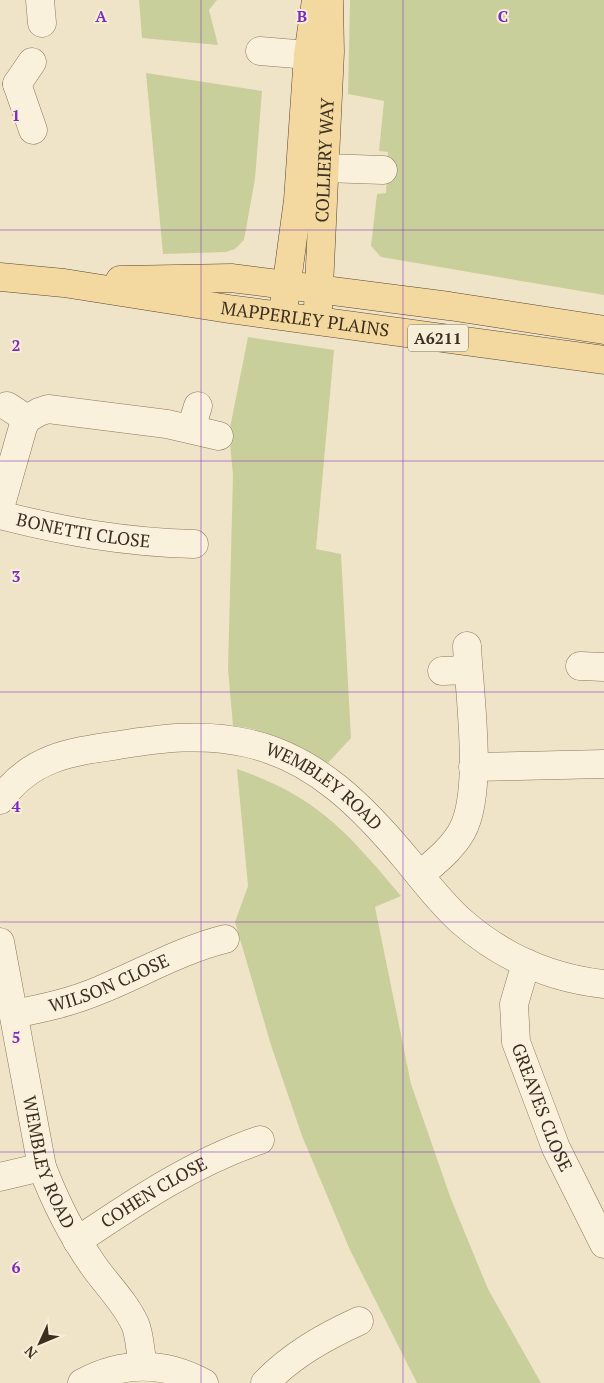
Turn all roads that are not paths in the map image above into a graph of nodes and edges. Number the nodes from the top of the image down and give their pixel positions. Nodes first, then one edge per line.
1 (316, 0) edge
2 (329, 0) edge
3 (260, 52) dead end
4 (308, 55) junction
5 (16, 77) edge
6 (33, 130) dead end
7 (325, 168) junction
8 (383, 170) dead end
9 (0, 277) edge
10 (64, 283) junction
11 (287, 285) junction
12 (319, 290) junction
13 (283, 316) junction
14 (317, 321) junction
15 (604, 330) edge
16 (604, 360) edge
17 (219, 436) dead end
18 (0, 508) edge
19 (0, 515) edge
20 (177, 537) dead end
21 (459, 662) dead end
22 (604, 764) edge
23 (473, 767) junction
24 (5, 783) edge
25 (420, 875) junction
26 (207, 937) dead end
27 (1, 955) edge
28 (526, 963) junction
29 (604, 984) edge
30 (14, 1014) junction
31 (260, 1140) dead end
32 (42, 1167) junction
33 (0, 1177) edge
34 (77, 1241) junction
35 (604, 1244) edge
36 (360, 1321) dead end
37 (142, 1365) junction
38 (82, 1383) edge
39 (204, 1383) edge
40 (265, 1383) edge

1 - 4 main road, COLLIERY WAY
2 - 7 main road, COLLIERY WAY
3 - 4 street
4 - 11 main road, COLLIERY WAY
5 - 6 street
7 - 8 street
7 - 12 main road, COLLIERY WAY
9 - 10 main road, MAPPERLEY PLAINS
10 - 11 main road, MAPPERLEY PLAINS
10 - 13 main road, MAPPERLEY PLAINS
11 - 12 main road, MAPPERLEY PLAINS / A6211
11 - 13 main road, COLLIERY WAY
12 - 14 main road, COLLIERY WAY
12 - 15 main road, MAPPERLEY PLAINS / A6211
13 - 14 main road, MAPPERLEY PLAINS / A6211
14 - 16 main road, MAPPERLEY PLAINS / A6211
17 - 18 street
19 - 20 street, BONETTI CLOSE
21 - 23 street
22 - 23 street
23 - 25 street
24 - 25 street, WEMBLEY ROAD
25 - 28 street, WEMBLEY ROAD
26 - 30 street, WILSON CLOSE
27 - 30 street, WEMBLEY ROAD
28 - 29 street, WEMBLEY ROAD
28 - 35 street, GREAVES CLOSE
30 - 32 street, WEMBLEY ROAD
31 - 34 street, COHEN CLOSE
32 - 33 street
32 - 34 street, WEMBLEY ROAD
34 - 37 street, WEMBLEY ROAD
36 - 40 street
37 - 38 street
37 - 39 street

